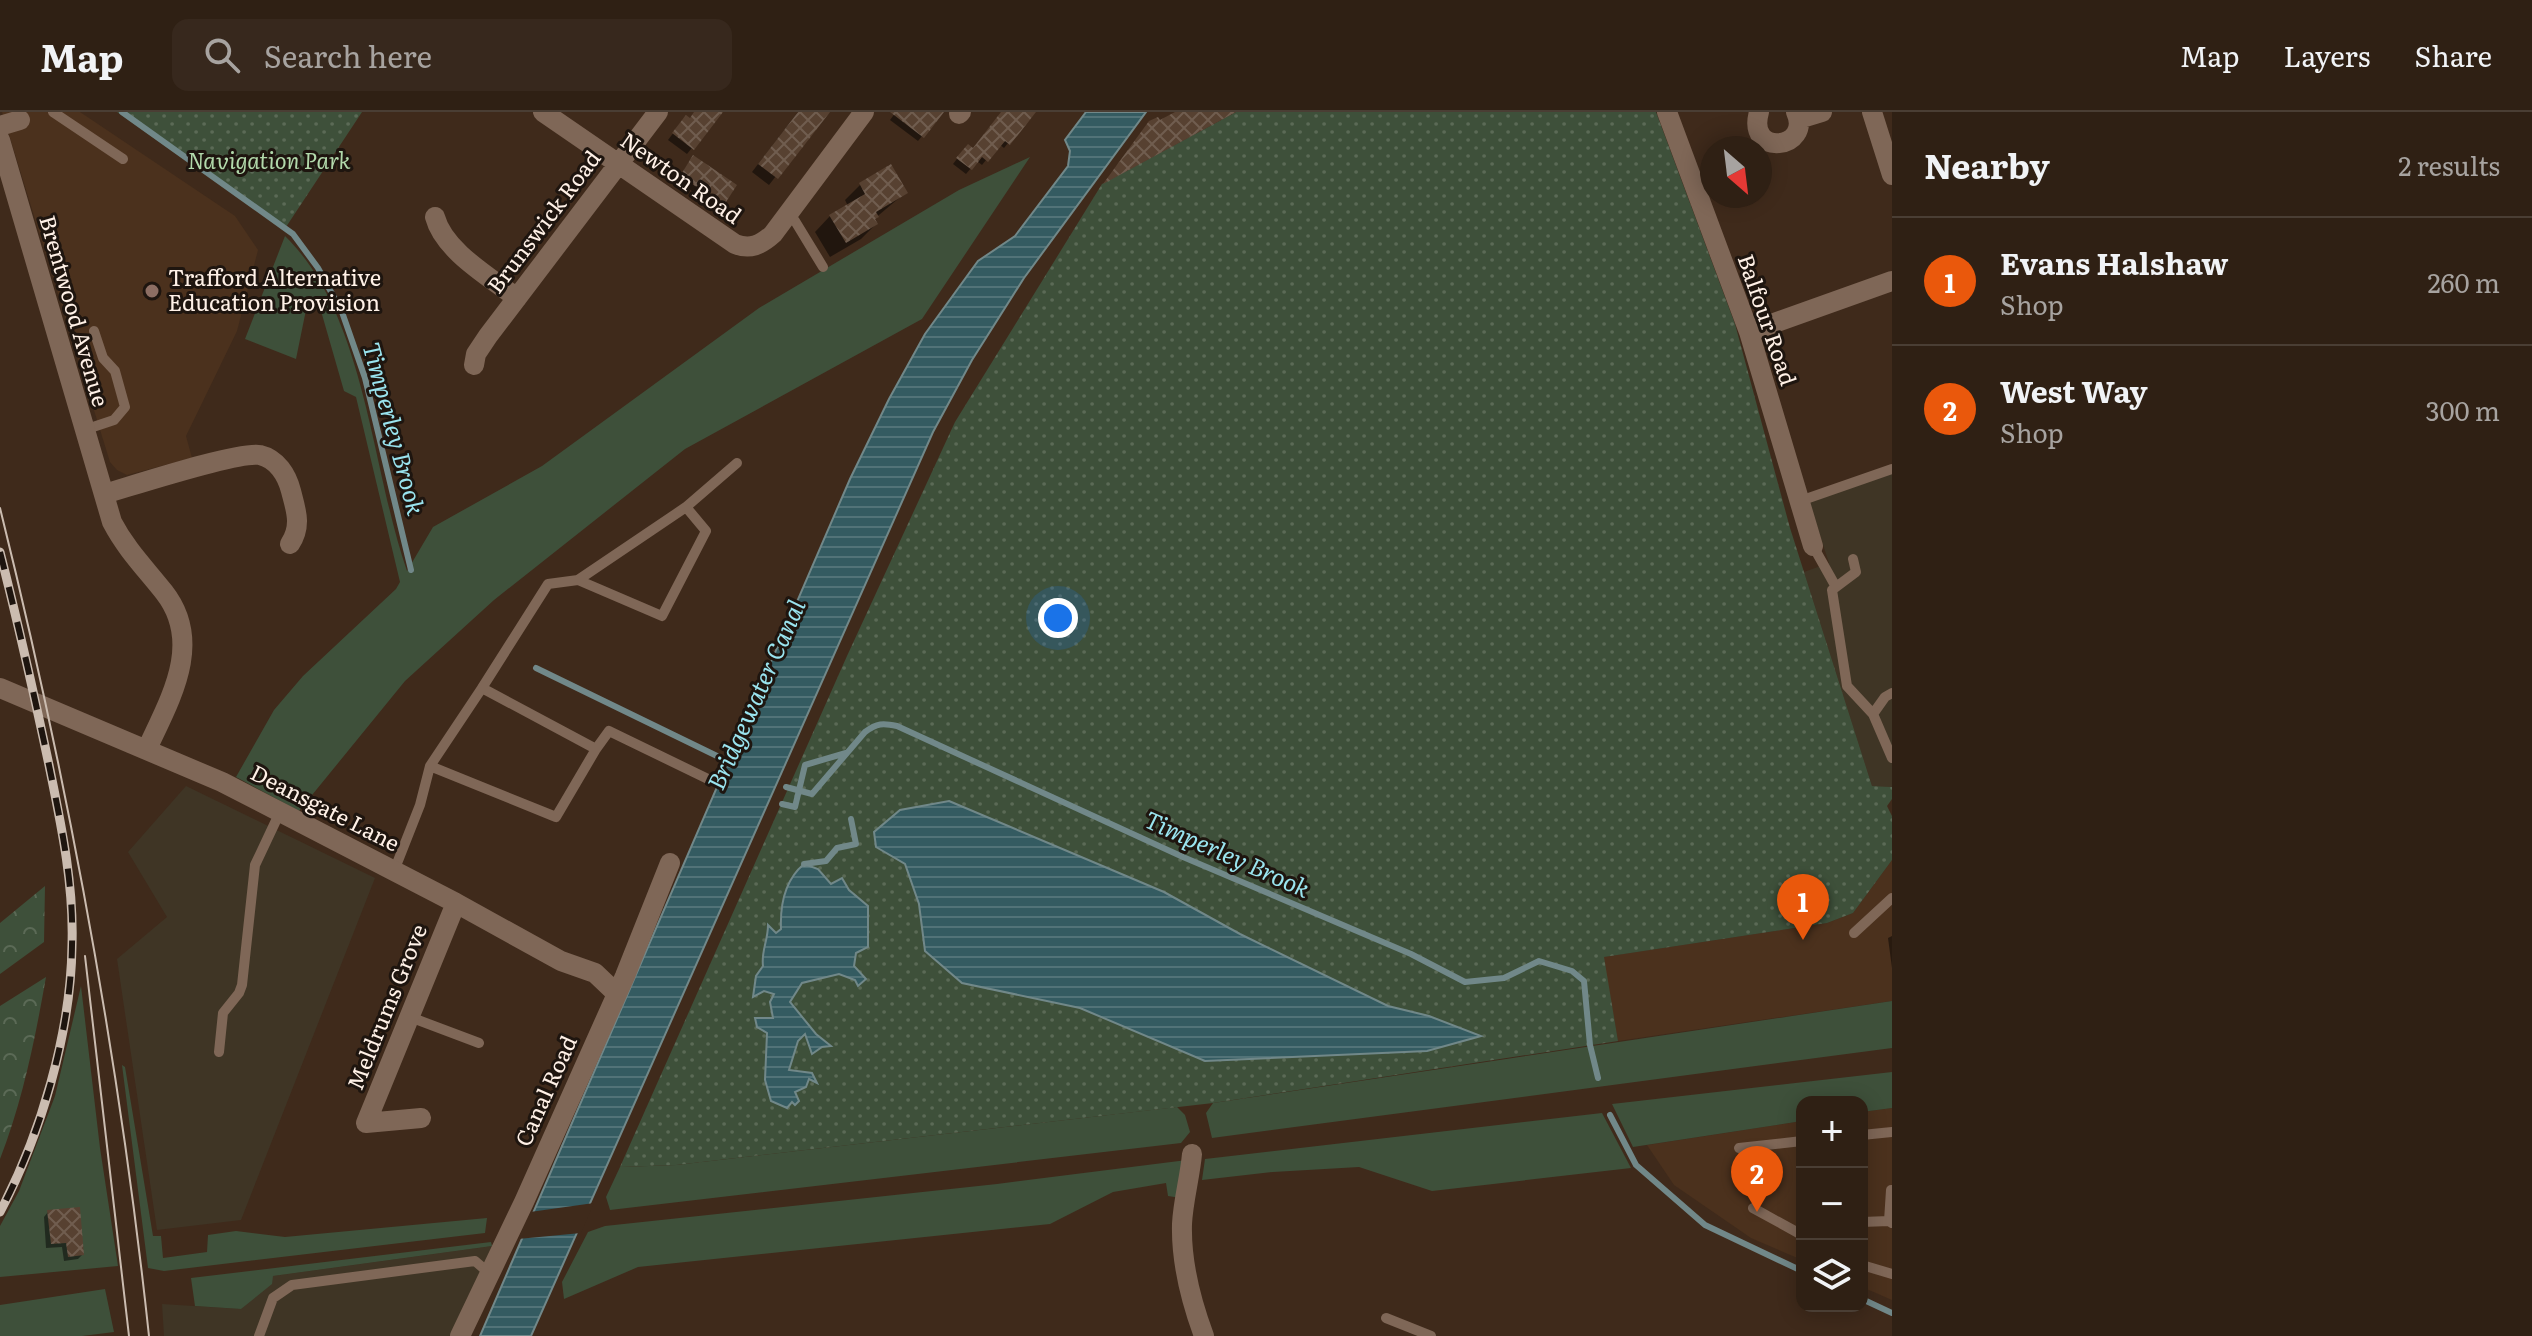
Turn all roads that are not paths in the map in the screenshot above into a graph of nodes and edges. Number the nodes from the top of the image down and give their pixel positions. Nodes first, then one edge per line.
1 (53, 112) edge
2 (543, 112) edge
3 (658, 112) edge
4 (864, 112) edge
5 (1667, 112) edge
6 (1759, 112) edge
7 (1822, 112) edge
8 (1872, 112) edge
9 (1797, 115) edge
10 (0, 140) edge
11 (123, 159) dead end
12 (618, 163) junction
13 (1892, 175) edge
14 (787, 214) junction
15 (435, 217) dead end
16 (823, 267) dead end
17 (1892, 281) edge
18 (517, 298) junction
19 (94, 331) dead end
20 (1749, 332) junction
21 (474, 365) dead end
22 (84, 430) junction
23 (737, 463) dead end
24 (1892, 469) edge
25 (104, 494) junction
26 (1800, 501) junction
27 (686, 507) junction
28 (290, 544) dead end
29 (1813, 546) joint
30 (1853, 559) dead end
31 (578, 580) junction
32 (1836, 587) junction
33 (0, 688) edge
34 (482, 688) junction
35 (1892, 693) edge
36 (1873, 714) junction
37 (147, 749) junction
38 (596, 749) junction
39 (1892, 758) edge
40 (430, 766) junction
41 (710, 780) dead end
42 (280, 812) junction
43 (670, 863) dead end
44 (394, 871) junction
45 (1892, 898) edge
46 (456, 903) junction
47 (1854, 933) dead end
48 (616, 993) junction
49 (410, 1017) junction
50 (479, 1043) dead end
51 (219, 1052) dead end
52 (421, 1118) dead end
53 (1892, 1132) edge
54 (1868, 1134) edge
55 (1796, 1142) edge
56 (1739, 1148) dead end
57 (1192, 1154) dead end
58 (1891, 1190) edge
59 (1753, 1208) dead end
60 (1868, 1222) edge
61 (1890, 1222) edge
62 (1796, 1232) edge
63 (1868, 1267) edge
64 (489, 1273) junction
65 (1892, 1274) edge
66 (1386, 1318) dead end
67 (259, 1336) edge
68 (460, 1336) edge
69 (1204, 1336) edge
70 (1431, 1336) edge

1 - 11 lane
2 - 12 street, Newton Road
3 - 12 street, Brunswick Road
4 - 14 street
5 - 20 street, Balfour Road
6 - 9 street
7 - 9 street
8 - 13 street
10 - 22 street, Brentwood Avenue
12 - 14 street, Newton Road
12 - 18 street, Brunswick Road
14 - 16 lane
15 - 18 street
17 - 20 street
18 - 21 street, Brunswick Road
19 - 22 lane
20 - 26 street, Balfour Road
22 - 25 street, Brentwood Avenue
23 - 27 lane
24 - 26 lane
25 - 28 street
25 - 37 street, Brentwood Avenue
26 - 29 street, Balfour Road
27 - 31 lane
27 - 31 lane
29 - 32 lane
30 - 32 lane
31 - 34 lane
32 - 36 lane
33 - 37 street, Deansgate Lane
34 - 38 lane
34 - 40 lane
35 - 36 lane
36 - 39 lane
37 - 42 street, Deansgate Lane
38 - 40 lane
38 - 41 lane
40 - 44 lane
42 - 44 street, Deansgate Lane
42 - 51 lane
43 - 48 street, Canal Road
44 - 46 street, Deansgate Lane
45 - 47 lane
46 - 48 street, Deansgate Lane
46 - 49 street, Meldrums Grove
48 - 64 street, Canal Road
49 - 50 lane
49 - 52 street, Meldrums Grove
53 - 54 lane
55 - 56 lane
57 - 69 street
58 - 61 lane
59 - 62 lane
60 - 61 lane
63 - 65 lane
64 - 67 lane
64 - 68 street, Canal Road
66 - 70 lane

